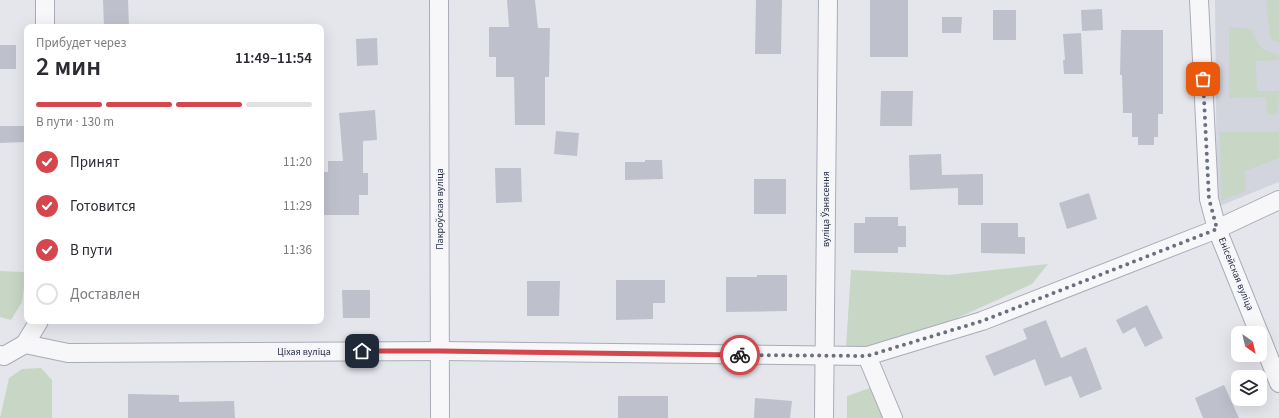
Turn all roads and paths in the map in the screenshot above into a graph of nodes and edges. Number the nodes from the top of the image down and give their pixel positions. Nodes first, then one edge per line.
1 (45, 0) edge
2 (440, 0) edge
3 (828, 0) edge
4 (1199, 0) edge
5 (45, 24) edge
6 (1279, 200) edge
7 (1217, 229) junction
8 (37, 324) edge
9 (1257, 326) edge
10 (25, 344) junction
11 (440, 351) junction
12 (1267, 352) edge
13 (867, 356) junction
14 (825, 357) junction
15 (1, 359) edge
16 (1279, 383) edge
17 (440, 418) edge
18 (824, 418) edge
19 (893, 418) edge

1 - 5 street
2 - 11 street, Пакроўская вуліца
3 - 14 street, вуліца Ўзнясення
4 - 7 street, Енісейская вуліца
6 - 7 street, Ціхая вуліца
7 - 9 street, Енісейская вуліца
7 - 13 street, Ціхая вуліца
8 - 10 street
10 - 11 street, Ціхая вуліца
10 - 15 street
11 - 14 street, Ціхая вуліца
11 - 17 street, Пакроўская вуліца
12 - 16 street, Енісейская вуліца
13 - 14 street, Ціхая вуліца
13 - 19 street
14 - 18 street, вуліца Ўзнясення

